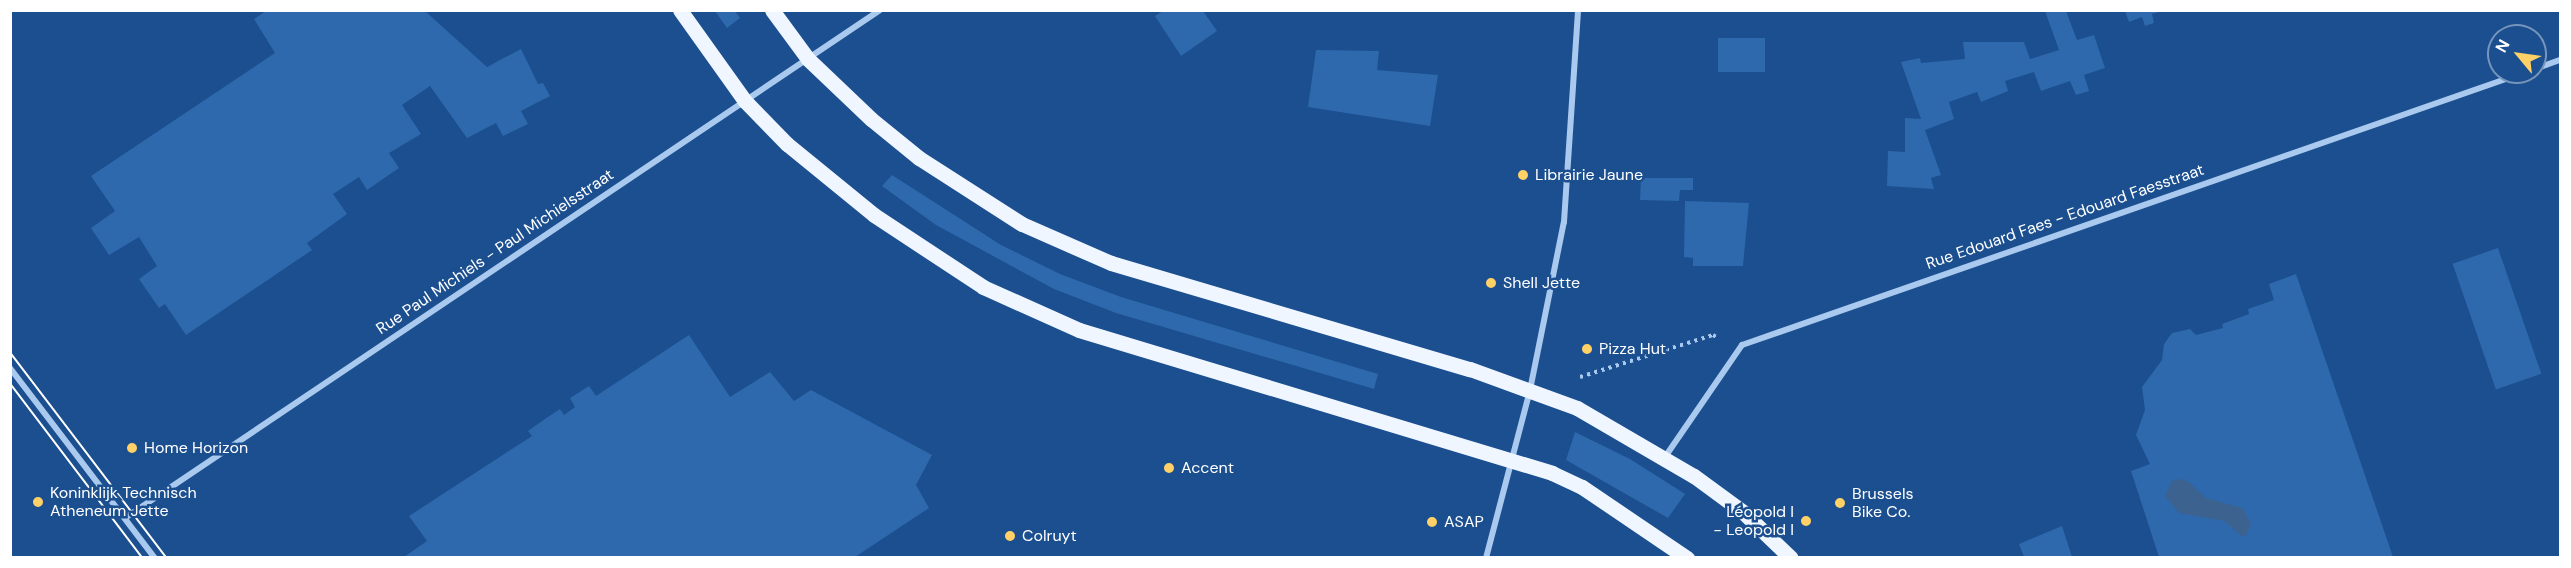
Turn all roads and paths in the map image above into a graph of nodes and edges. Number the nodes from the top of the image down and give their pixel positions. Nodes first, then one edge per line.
1 (680, 10) edge
2 (772, 10) edge
3 (880, 10) edge
4 (1578, 10) edge
5 (808, 59) junction
6 (2491, 84) edge
7 (745, 100) junction
8 (1735, 351) junction
9 (10, 368) edge
10 (1530, 390) junction
11 (1665, 457) junction
12 (1511, 460) junction
13 (125, 518) junction
14 (155, 558) edge
15 (1486, 558) edge
16 (1687, 558) edge
17 (1791, 558) edge

1 - 7 main road
2 - 5 main road
3 - 5 street, Rue Paul Michiels - Paul Michielsstraat
4 - 10 street
5 - 7 street, Rue Paul Michiels - Paul Michielsstraat
5 - 10 main road
6 - 8 street, Rue Edouard Faes - Edouard Faesstraat
7 - 12 main road
7 - 13 street, Rue Paul Michiels - Paul Michielsstraat
8 - 10 path
8 - 11 street
9 - 13 street
10 - 11 main road
10 - 12 street
11 - 17 main road
12 - 15 street
12 - 16 main road
13 - 14 street

